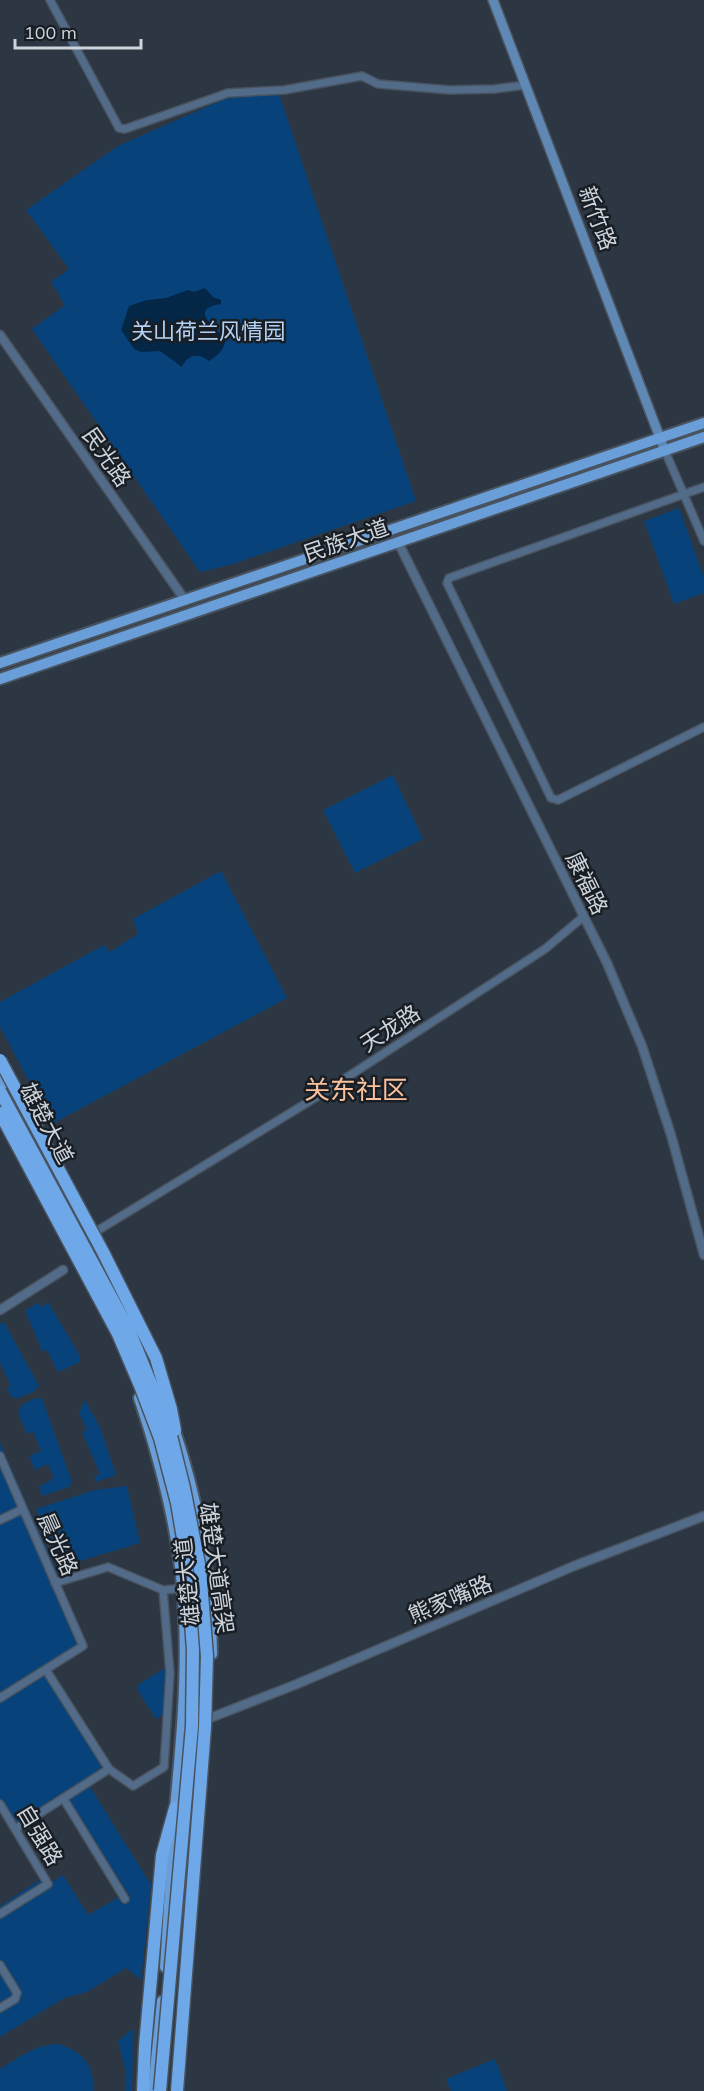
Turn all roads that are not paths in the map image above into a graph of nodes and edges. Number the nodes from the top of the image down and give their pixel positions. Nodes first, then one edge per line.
1 (50, 0) edge
2 (493, 0) edge
3 (526, 85) junction
4 (0, 335) edge
5 (704, 423) edge
6 (704, 437) edge
7 (660, 439) junction
8 (665, 451) junction
9 (704, 487) edge
10 (684, 495) junction
11 (704, 541) edge
12 (398, 542) junction
13 (185, 600) junction
14 (0, 663) edge
15 (0, 679) edge
16 (704, 727) edge
17 (583, 917) junction
18 (0, 1060) edge
19 (0, 1078) edge
20 (0, 1091) edge
21 (0, 1113) edge
22 (0, 1125) edge
23 (87, 1237) junction
24 (704, 1255) edge
25 (63, 1270) dead end
26 (0, 1310) edge
27 (0, 1456) edge
28 (184, 1488) junction
29 (23, 1509) junction
30 (704, 1516) edge
31 (0, 1520) edge
32 (55, 1582) junction
33 (176, 1588) dead end
34 (163, 1590) junction
35 (210, 1602) junction
36 (183, 1604) junction
37 (46, 1670) junction
38 (0, 1698) edge
39 (210, 1718) junction
40 (109, 1769) junction
41 (63, 1798) junction
42 (0, 1804) edge
43 (176, 1808) junction
44 (15, 1829) junction
45 (125, 1899) dead end
46 (0, 1914) edge
47 (0, 1965) edge
48 (0, 2008) edge
49 (143, 2091) edge
50 (153, 2091) edge
51 (160, 2091) edge
52 (177, 2091) edge
53 (183, 2091) edge

1 - 3 street
2 - 3 main road, 新竹路
3 - 7 main road, 新竹路
4 - 13 street, 民光路
5 - 7 main road, 民族大道
6 - 8 main road, 民族大道
7 - 8 main road, 新竹路
7 - 13 main road, 民族大道
8 - 10 street
8 - 12 main road, 民族大道
9 - 10 street
10 - 11 street
10 - 16 street
12 - 15 main road, 民族大道
12 - 17 street, 康福路
13 - 14 main road, 民族大道
17 - 23 street, 天龙路
17 - 24 street, 康福路
18 - 28 highway, bridge
19 - 23 main road, 雄楚大道
20 - 28 highway, 雄楚大道高架, bridge
21 - 51 highway, 雄楚大道高架, bridge
22 - 36 main road, 雄楚大道
23 - 35 main road, 雄楚大道
25 - 26 street
27 - 29 street, 晨光路
28 - 52 highway, 雄楚大道高架, bridge
29 - 31 street
29 - 32 street, 晨光路
30 - 39 street, 熊家嘴路
32 - 34 street
32 - 37 street, 晨光路
33 - 34 street
34 - 40 street
35 - 36 main road
35 - 39 main road, 雄楚大道
36 - 43 main road, 雄楚大道
37 - 38 street
37 - 40 street
39 - 53 main road, 雄楚大道
40 - 41 street
41 - 44 street
41 - 45 street
42 - 44 street, 自强路
43 - 49 highway
43 - 50 main road, 雄楚大道
44 - 46 street, 自强路
47 - 48 street

